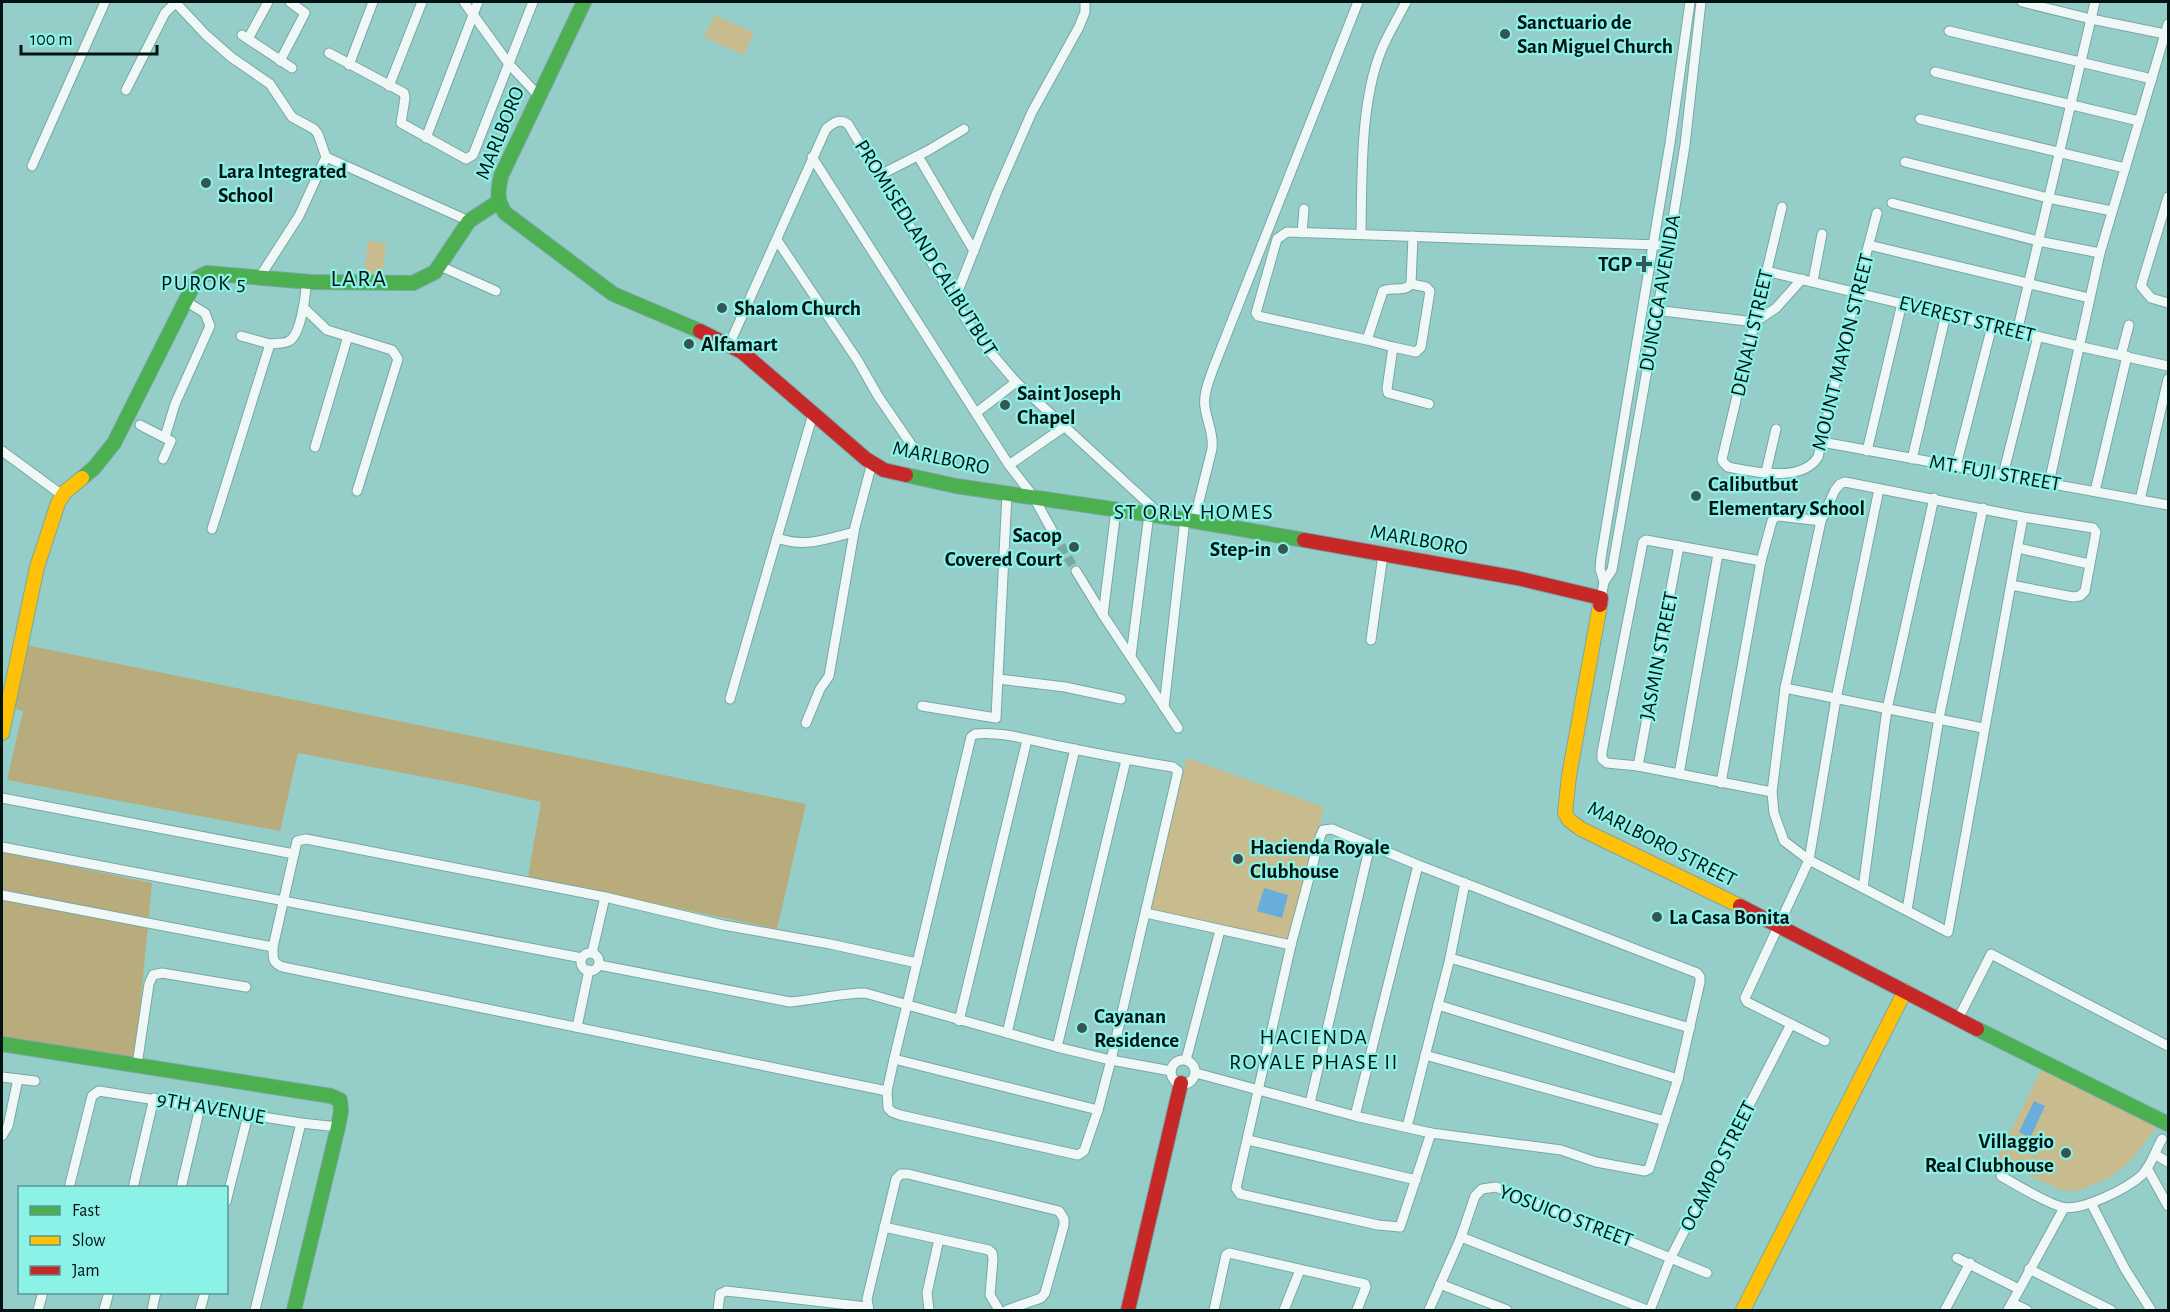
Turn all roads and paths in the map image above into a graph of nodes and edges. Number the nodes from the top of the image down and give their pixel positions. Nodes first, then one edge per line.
1 (105, 2) edge
2 (175, 2) edge
3 (268, 2) edge
4 (290, 2) edge
5 (373, 2) edge
6 (422, 2) edge
7 (464, 2) edge
8 (477, 2) edge
9 (533, 2) edge
10 (584, 2) edge
11 (1085, 2) edge
12 (1358, 2) edge
13 (1406, 2) edge
14 (1689, 2) edge
15 (1701, 2) edge
16 (2022, 2) edge
17 (2095, 2) edge
18 (473, 14) junction
19 (2091, 19) junction
20 (2169, 24) edge
21 (1949, 31) dead end
22 (2165, 34) junction
23 (329, 53) dead end
24 (280, 61) junction
25 (2081, 62) junction
26 (509, 64) junction
27 (349, 65) junction
28 (292, 68) dead end
29 (1935, 72) dead end
30 (2152, 79) junction
31 (389, 86) junction
32 (126, 90) dead end
33 (538, 95) junction
34 (2070, 104) junction
35 (1920, 119) dead end
36 (2139, 121) junction
37 (964, 129) dead end
38 (426, 138) junction
39 (2059, 152) junction
40 (918, 156) junction
41 (326, 157) junction
42 (812, 157) junction
43 (1905, 162) dead end
44 (32, 166) dead end
45 (2125, 168) junction
46 (878, 176) junction
47 (2169, 197) edge
48 (2048, 198) junction
49 (498, 202) junction
50 (1892, 203) dead end
51 (1782, 207) dead end
52 (1304, 209) dead end
53 (2112, 211) junction
54 (1877, 213) dead end
55 (468, 221) junction
56 (1302, 233) junction
57 (1361, 234) junction
58 (1822, 234) dead end
59 (1413, 236) junction
60 (777, 240) junction
61 (2038, 241) junction
62 (1669, 244) junction
63 (1654, 245) junction
64 (1869, 245) junction
65 (974, 251) junction
66 (2100, 253) junction
67 (441, 266) junction
68 (1766, 272) junction
69 (259, 278) junction
70 (1802, 279) junction
71 (1813, 281) junction
72 (306, 282) junction
73 (2028, 283) junction
74 (1411, 284) junction
75 (496, 291) dead end
76 (1858, 292) junction
77 (2089, 298) junction
78 (185, 301) junction
79 (954, 301) junction
80 (1902, 303) junction
81 (2169, 303) edge
82 (304, 308) junction
83 (1643, 308) junction
84 (1658, 310) junction
85 (1946, 314) junction
86 (1755, 322) junction
87 (2130, 325) dead end
88 (1992, 326) junction
89 (2017, 332) junction
90 (241, 336) dead end
91 (348, 336) junction
92 (2038, 336) junction
93 (1367, 340) junction
94 (270, 344) junction
95 (729, 345) junction
96 (2078, 346) junction
97 (1393, 347) junction
98 (2124, 356) junction
99 (2168, 363) edge
100 (2169, 379) edge
101 (1016, 382) junction
102 (1430, 404) dead end
103 (976, 413) junction
104 (813, 414) junction
105 (140, 425) dead end
106 (1064, 427) junction
107 (1776, 429) dead end
108 (165, 436) junction
109 (1822, 442) junction
110 (315, 447) dead end
111 (915, 450) dead end
112 (2, 451) edge
113 (1867, 451) junction
114 (163, 459) dead end
115 (1722, 459) joint
116 (1912, 459) junction
117 (872, 463) junction
118 (1009, 465) junction
119 (1956, 466) junction
120 (1766, 472) junction
121 (2003, 475) junction
122 (2049, 483) junction
123 (1879, 489) junction
124 (357, 491) dead end
125 (2095, 491) junction
126 (1007, 493) junction
127 (62, 495) junction
128 (1033, 496) junction
129 (1934, 498) junction
130 (2140, 500) junction
131 (2169, 505) edge
132 (1983, 508) junction
133 (1116, 510) junction
134 (1155, 515) junction
135 (2023, 517) junction
136 (1189, 520) junction
137 (1821, 521) junction
138 (212, 529) dead end
139 (854, 532) junction
140 (1054, 534) tunnel mouth
141 (777, 538) junction
142 (1679, 546) junction
143 (2018, 548) junction
144 (1718, 554) junction
145 (1383, 555) junction
146 (1761, 561) junction
147 (2090, 564) junction
148 (1076, 571) tunnel mouth
149 (1604, 582) junction
150 (2011, 585) junction
151 (1601, 598) junction
152 (1103, 615) junction
153 (1371, 640) dead end
154 (1131, 656) junction
155 (998, 679) junction
156 (1785, 688) junction
157 (730, 699) dead end
158 (1121, 699) dead end
159 (1836, 699) junction
160 (922, 706) dead end
161 (1164, 707) junction
162 (1887, 709) junction
163 (1939, 718) junction
164 (806, 723) dead end
165 (1178, 728) dead end
166 (1983, 728) junction
167 (2, 734) edge
168 (1027, 740) junction
169 (1075, 749) junction
170 (1126, 760) junction
171 (1638, 766) junction
172 (1679, 774) junction
173 (1721, 783) junction
174 (1772, 792) junction
175 (2, 798) edge
176 (1370, 845) junction
177 (2, 847) edge
178 (294, 854) junction
179 (1809, 860) junction
180 (1418, 865) junction
181 (1465, 883) junction
182 (1863, 888) junction
183 (2, 895) edge
184 (605, 897) junction
185 (285, 900) junction
186 (1908, 910) junction
187 (1146, 913) junction
188 (1778, 925) junction
189 (1220, 930) junction
190 (1291, 945) junction
191 (273, 947) junction
192 (592, 953) junction
193 (582, 958) junction
194 (1450, 958) junction
195 (917, 963) junction
196 (599, 965) junction
197 (589, 970) junction
198 (246, 987) dead end
199 (1905, 991) junction
200 (907, 1003) junction
201 (1438, 1005) junction
202 (1958, 1019) junction
203 (959, 1020) junction
204 (1791, 1024) junction
205 (577, 1027) junction
206 (1690, 1028) junction
207 (1007, 1033) junction
208 (1825, 1041) dead end
209 (2, 1044) edge
210 (2169, 1046) edge
211 (1057, 1047) junction
212 (1425, 1055) junction
213 (894, 1059) junction
214 (1111, 1060) junction
215 (1186, 1060) junction
216 (137, 1065) junction
217 (1171, 1071) junction
218 (1196, 1073) junction
219 (2, 1077) edge
220 (18, 1079) junction
221 (1678, 1079) junction
222 (35, 1081) dead end
223 (1181, 1083) junction
224 (887, 1091) junction
225 (1258, 1091) junction
226 (154, 1098) junction
227 (1310, 1103) junction
228 (201, 1107) junction
229 (1098, 1110) junction
230 (248, 1115) junction
231 (1355, 1116) junction
232 (1665, 1121) junction
233 (301, 1123) junction
234 (2169, 1124) edge
235 (338, 1127) junction
236 (1407, 1127) junction
237 (1431, 1134) junction
238 (2, 1136) edge
239 (2162, 1139) dead end
240 (1248, 1140) junction
241 (2156, 1155) junction
242 (2169, 1162) edge
243 (2147, 1168) junction
244 (2001, 1176) dead end
245 (1416, 1180) junction
246 (69, 1186) edge
247 (133, 1186) edge
248 (181, 1186) edge
249 (228, 1194) edge
250 (2091, 1203) junction
251 (2169, 1206) edge
252 (2064, 1208) junction
253 (884, 1227) junction
254 (1461, 1237) junction
255 (939, 1239) junction
256 (1671, 1257) junction
257 (1957, 1257) dead end
258 (1970, 1263) junction
259 (2029, 1269) junction
260 (1300, 1270) junction
261 (1707, 1273) dead end
262 (1440, 1284) junction
263 (2019, 1288) junction
264 (43, 1294) edge
265 (109, 1294) edge
266 (156, 1294) edge
267 (204, 1294) edge
268 (2010, 1307) edge
269 (868, 1309) edge
270 (38, 1311) edge
271 (104, 1311) edge
272 (152, 1311) edge
273 (200, 1311) edge
274 (255, 1311) edge
275 (294, 1311) edge
276 (718, 1311) edge
277 (929, 1311) edge
278 (999, 1311) edge
279 (1007, 1311) edge
280 (1128, 1311) edge
281 (1214, 1311) edge
282 (1284, 1311) edge
283 (1357, 1311) edge
284 (1430, 1311) edge
285 (1507, 1311) edge
286 (1648, 1311) edge
287 (1743, 1311) edge
288 (1945, 1311) edge
289 (2027, 1311) edge
290 (2111, 1311) edge
291 (2151, 1311) edge

1 - 44 street
2 - 32 street
2 - 41 street
3 - 24 street
4 - 24 street
5 - 27 street
6 - 31 street
7 - 18 street
8 - 18 street
9 - 26 street
10 - 33 street, MARLBORO
11 - 65 street
12 - 136 street
13 - 57 street
14 - 63 street, DUNGCA AVENIDA
15 - 62 street, DUNGCA AVENIDA
16 - 19 street
17 - 19 street
18 - 26 street
18 - 38 street
19 - 22 street
19 - 25 street
20 - 22 street
21 - 25 street
22 - 30 street
23 - 27 street
24 - 28 street
25 - 30 street
25 - 34 street
26 - 33 street
26 - 38 street
27 - 31 street
29 - 34 street
30 - 36 street
31 - 38 street
33 - 49 street, MARLBORO
34 - 36 street
34 - 39 street
35 - 39 street
36 - 45 street
37 - 40 street
39 - 45 street
39 - 48 street
40 - 46 street
40 - 65 street
41 - 55 street
41 - 69 street
42 - 46 street, PROMISEDLAND CALIBUTBUT
42 - 60 street, PROMISEDLAND CALIBUTBUT
42 - 103 street
43 - 48 street
45 - 53 street
46 - 79 street, PROMISEDLAND CALIBUTBUT
47 - 81 street
48 - 53 street
48 - 61 street
49 - 55 street
49 - 95 street, MARLBORO
50 - 61 street
51 - 68 street, DENALI STREET
52 - 56 street
53 - 66 street
54 - 64 street, MOUNT MAYON STREET
55 - 67 street
56 - 57 street
56 - 93 street
57 - 59 street
58 - 71 street
59 - 63 street
59 - 74 street
60 - 95 street, PROMISEDLAND CALIBUTBUT
60 - 111 street
61 - 66 street
61 - 73 street
62 - 63 street
62 - 84 street, DUNGCA AVENIDA
63 - 83 street, DUNGCA AVENIDA
64 - 73 street
64 - 76 street, MOUNT MAYON STREET
65 - 79 street
66 - 77 street
67 - 72 street
67 - 75 street
68 - 70 street, EVEREST STREET
68 - 86 street, DENALI STREET
69 - 72 street
69 - 78 street
70 - 71 street, EVEREST STREET
70 - 86 street
71 - 76 street, EVEREST STREET
72 - 82 street
73 - 77 street
73 - 89 street
74 - 93 street
74 - 97 street
76 - 80 street, EVEREST STREET
76 - 109 street, MOUNT MAYON STREET
77 - 96 street
78 - 108 street
78 - 127 street
79 - 101 street, PROMISEDLAND CALIBUTBUT
80 - 85 street, EVEREST STREET
80 - 113 street
82 - 91 street
82 - 94 street
83 - 84 street
83 - 149 street, DUNGCA AVENIDA
84 - 86 street
84 - 149 street, DUNGCA AVENIDA
85 - 88 street, EVEREST STREET
85 - 116 street
86 - 115 street, DENALI STREET
87 - 98 street
88 - 89 street, EVEREST STREET
88 - 119 street
89 - 92 street, EVEREST STREET
90 - 94 street
91 - 110 street
91 - 124 street
92 - 96 street, EVEREST STREET
92 - 121 street
93 - 97 street
94 - 138 street
95 - 104 street, MARLBORO
96 - 98 street, EVEREST STREET
96 - 122 street
97 - 102 street
98 - 99 street, EVEREST STREET
98 - 125 street
100 - 130 street
101 - 103 street
101 - 106 street, PROMISEDLAND CALIBUTBUT
103 - 118 street
104 - 117 street, MARLBORO
104 - 141 street
105 - 108 street
106 - 118 street
106 - 134 street, PROMISEDLAND CALIBUTBUT
107 - 120 street
108 - 114 street
109 - 113 street, MT. FUJI STREET
109 - 120 street, MOUNT MAYON STREET
112 - 127 street
113 - 116 street, MT. FUJI STREET
115 - 120 street, MOUNT MAYON STREET
116 - 119 street, MT. FUJI STREET
117 - 126 street, MARLBORO
117 - 139 street
118 - 128 street
119 - 121 street, MT. FUJI STREET
121 - 122 street, MT. FUJI STREET
122 - 125 street, MT. FUJI STREET
123 - 129 street
123 - 137 street
123 - 159 street
125 - 130 street, MT. FUJI STREET
126 - 128 street, MARLBORO
126 - 155 street
127 - 167 street
128 - 133 street, MARLBORO
128 - 140 street
129 - 132 street
129 - 162 street
130 - 131 street, MT. FUJI STREET
132 - 135 street
132 - 163 street
133 - 134 street, MARLBORO
133 - 152 street
134 - 136 street, MARLBORO
134 - 154 street
135 - 143 street
135 - 147 street
136 - 145 street, MARLBORO
136 - 161 street
137 - 146 street
137 - 156 street
139 - 141 street
139 - 164 street
141 - 157 street
142 - 144 street
142 - 171 street, JASMIN STREET
142 - 171 street
143 - 147 street
143 - 150 street
144 - 146 street
144 - 172 street
145 - 151 street, MARLBORO
145 - 153 street
146 - 173 street
147 - 150 street
148 - 152 street
149 - 151 street, DUNGCA AVENIDA
150 - 166 street
151 - 188 street, MARLBORO STREET
152 - 154 street
154 - 161 street
155 - 158 street
155 - 160 street
156 - 159 street
156 - 174 street
159 - 162 street
159 - 179 street
161 - 165 street
162 - 163 street
162 - 182 street
163 - 166 street
163 - 186 street
166 - 186 street
168 - 169 street
168 - 195 street
168 - 203 street
169 - 170 street
169 - 207 street
170 - 187 street
170 - 211 street
171 - 172 street
172 - 173 street
173 - 174 street
174 - 179 street
175 - 178 street
176 - 180 street
176 - 190 street
176 - 227 street
177 - 185 street
178 - 184 street
178 - 185 street
179 - 182 street
179 - 188 street
180 - 181 street
180 - 231 street
181 - 194 street
181 - 206 street
182 - 186 street
183 - 191 street
184 - 192 street
184 - 195 street
185 - 191 street
185 - 193 street
187 - 189 street
187 - 214 street
188 - 199 street
188 - 204 street
189 - 190 street
189 - 215 street
190 - 225 street
191 - 205 street
192 - 193 street
192 - 196 street
193 - 197 street
194 - 201 street
194 - 206 street
195 - 200 street
196 - 197 street
196 - 200 street
197 - 205 street
198 - 216 street
199 - 202 street
199 - 287 street
200 - 203 street
200 - 213 street
201 - 212 street
201 - 221 street
202 - 210 street
202 - 234 street
203 - 207 street
204 - 208 street
204 - 256 street, OCAMPO STREET
205 - 224 street
206 - 221 street
207 - 211 street
209 - 216 street
211 - 214 street
212 - 232 street
212 - 236 street
213 - 224 street
213 - 229 street
214 - 217 street
214 - 229 street
215 - 217 street
215 - 218 street
216 - 235 street
217 - 223 street
218 - 223 street
218 - 225 street
219 - 220 street
220 - 222 street
220 - 238 street
221 - 232 street
223 - 280 street
224 - 229 street
225 - 227 street
225 - 240 street
226 - 228 street, 9TH AVENUE
226 - 246 street, 9TH AVENUE
226 - 247 street
227 - 231 street
228 - 230 street, 9TH AVENUE
228 - 248 street
230 - 233 street, 9TH AVENUE
230 - 249 street
231 - 236 street
232 - 237 street
233 - 235 street, 9TH AVENUE
233 - 274 street
235 - 275 street
236 - 237 street
237 - 245 street
239 - 241 street
240 - 245 street
240 - 245 street
241 - 242 street
241 - 243 street
243 - 250 street
243 - 251 street
244 - 252 street
250 - 252 street
250 - 291 street
252 - 259 street
253 - 255 street
253 - 269 street
253 - 279 street
254 - 256 street, YOSUICO STREET
254 - 262 street, YOSUICO STREET
254 - 286 street
255 - 277 street
255 - 278 street
256 - 261 street, YOSUICO STREET
256 - 286 street, OCAMPO STREET
257 - 258 street
258 - 263 street
258 - 288 street
259 - 263 street
259 - 290 street
260 - 281 street
260 - 282 street
260 - 283 street
262 - 284 street, YOSUICO STREET
262 - 285 street
263 - 268 street
264 - 270 street
265 - 271 street
266 - 272 street
267 - 273 street
268 - 289 street
269 - 276 street

